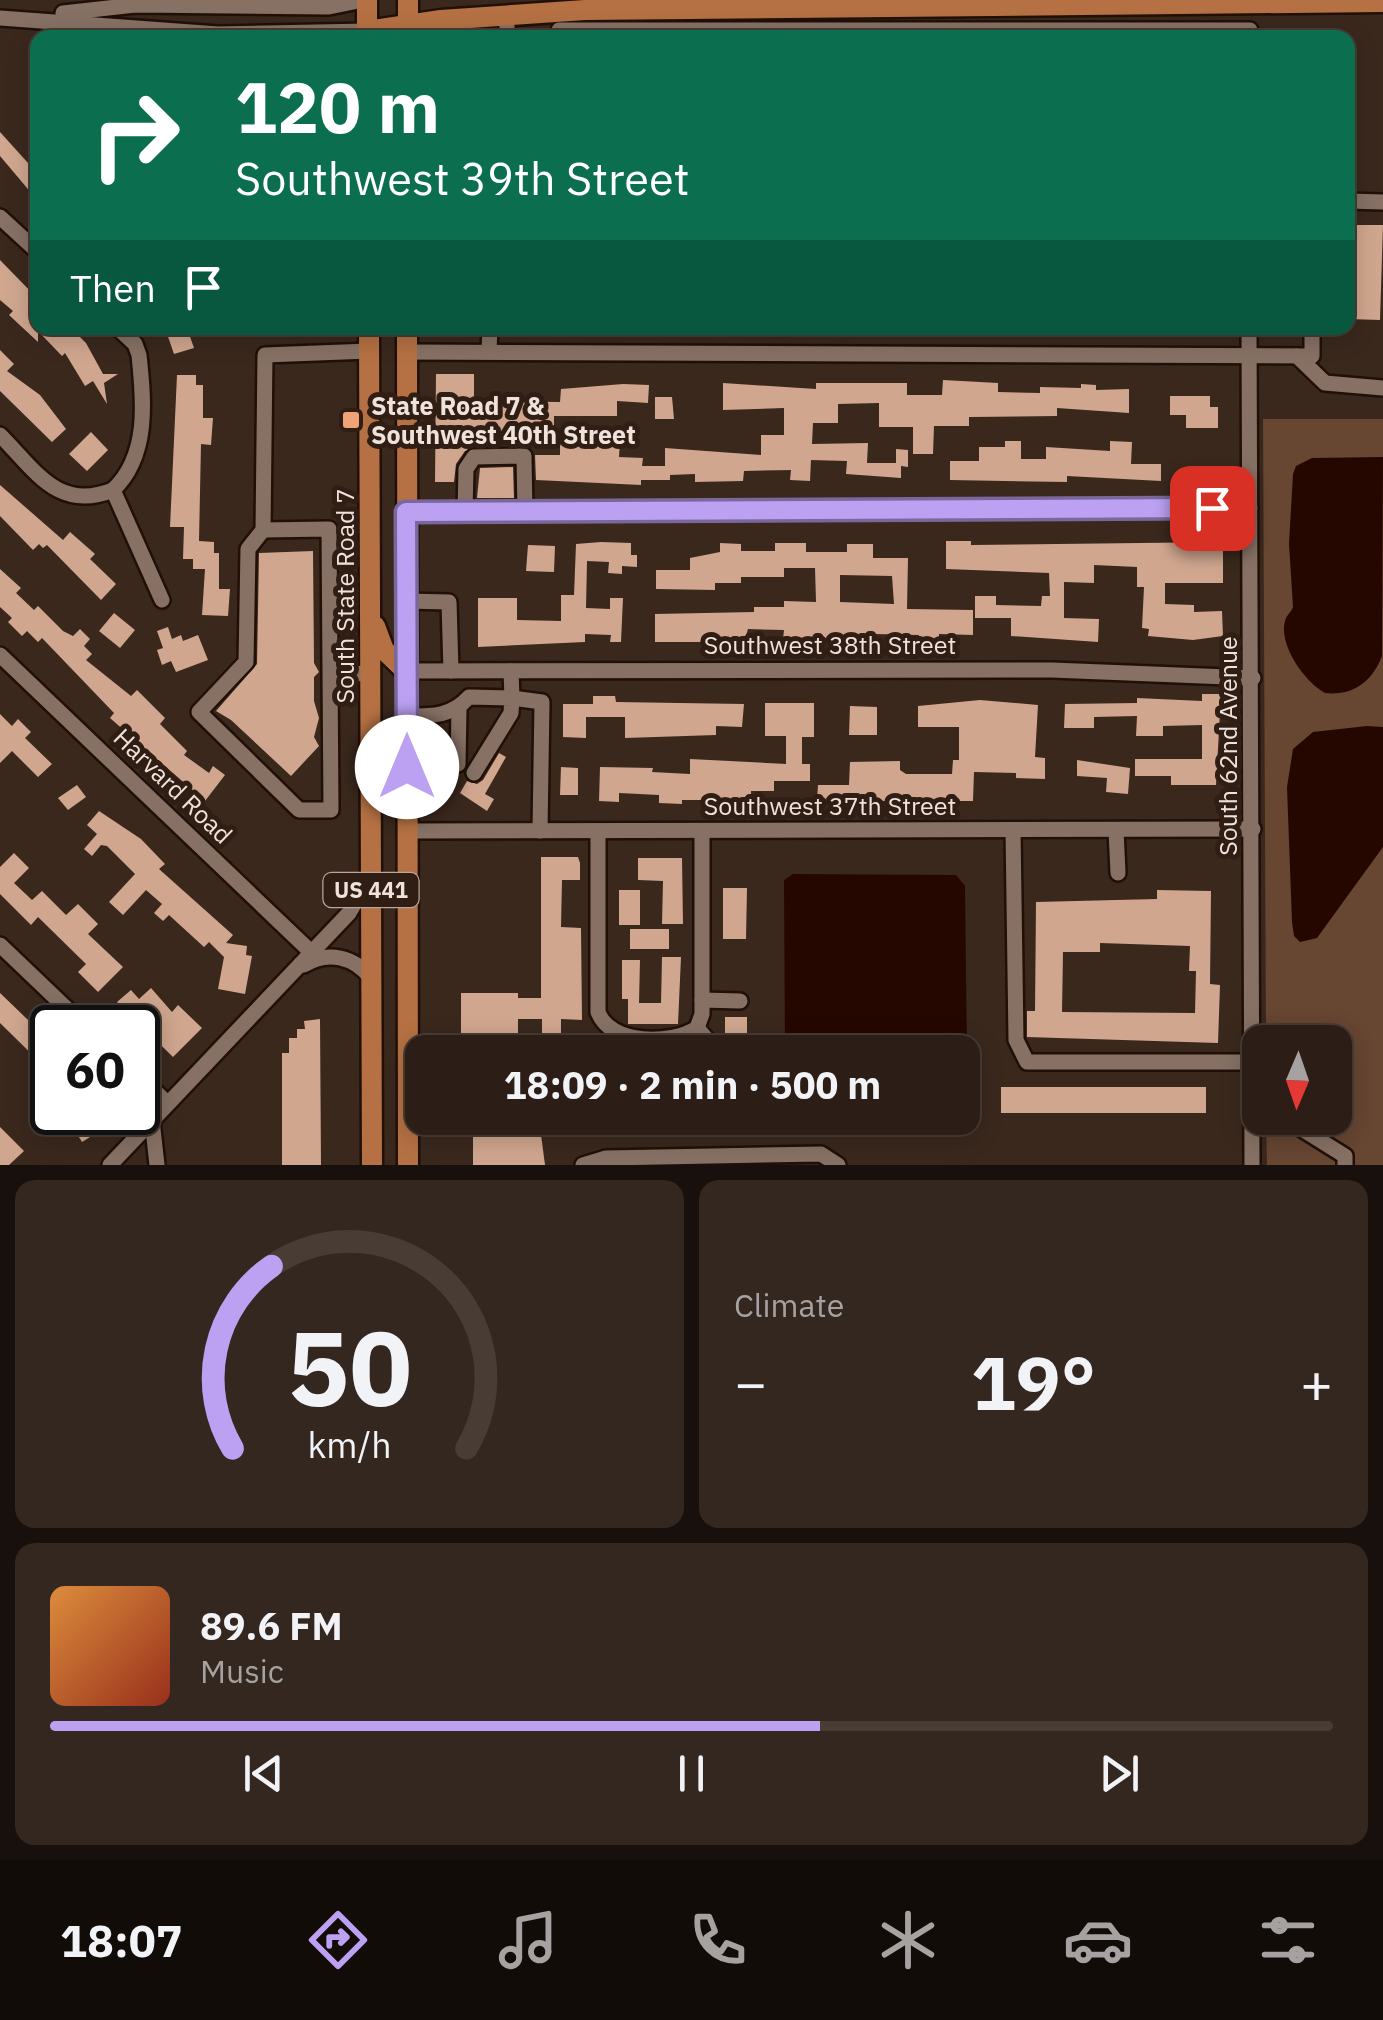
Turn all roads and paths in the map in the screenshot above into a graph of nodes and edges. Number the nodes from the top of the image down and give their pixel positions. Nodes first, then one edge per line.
1 (21, 0) edge
2 (365, 0) edge
3 (408, 0) edge
4 (1250, 1) edge
5 (1383, 2) edge
6 (761, 5) edge
7 (507, 15) junction
8 (0, 18) edge
9 (21, 18) junction
10 (131, 30) edge
11 (367, 30) edge
12 (408, 30) edge
13 (414, 30) edge
14 (507, 30) edge
15 (1250, 30) edge
16 (1355, 202) edge
17 (1383, 202) edge
18 (0, 216) edge
19 (30, 244) edge
20 (125, 335) edge
21 (369, 335) edge
22 (407, 335) edge
23 (490, 335) edge
24 (1248, 335) edge
25 (1312, 335) edge
26 (369, 352) junction
27 (407, 352) junction
28 (489, 352) junction
29 (1248, 353) junction
30 (1297, 356) junction
31 (1383, 388) edge
32 (0, 435) edge
33 (114, 490) junction
34 (1250, 508) junction
35 (406, 512) junction
36 (465, 512) junction
37 (525, 512) junction
38 (263, 530) junction
39 (162, 600) dead end
40 (406, 601) junction
41 (370, 614) junction
42 (0, 655) edge
43 (332, 670) junction
44 (406, 671) junction
45 (451, 671) junction
46 (511, 671) junction
47 (371, 675) junction
48 (1253, 678) junction
49 (512, 698) junction
50 (459, 709) junction
51 (406, 725) junction
52 (458, 764) dead end
53 (474, 773) dead end
54 (1253, 829) junction
55 (1013, 830) junction
56 (1116, 830) junction
57 (540, 831) junction
58 (598, 831) junction
59 (407, 832) junction
60 (702, 832) junction
61 (371, 873) junction
62 (1118, 873) dead end
63 (0, 945) edge
64 (311, 952) junction
65 (297, 970) junction
66 (372, 978) junction
67 (702, 1000) junction
68 (740, 1001) dead end
69 (63, 1005) edge
70 (1253, 1025) edge
71 (697, 1028) junction
72 (703, 1035) edge
73 (1242, 1062) edge
74 (160, 1096) edge
75 (167, 1103) junction
76 (160, 1111) edge
77 (138, 1135) edge
78 (154, 1135) edge
79 (1253, 1135) edge
80 (1311, 1135) edge
81 (110, 1165) edge
82 (157, 1165) edge
83 (372, 1165) edge
84 (408, 1165) edge
85 (584, 1165) edge
86 (838, 1165) edge
87 (1252, 1165) edge
88 (1345, 1165) edge

1 - 9 street
2 - 9 street
2 - 11 main road
3 - 12 main road
4 - 5 main road
4 - 6 main road
4 - 15 street
6 - 7 main road
7 - 13 main road
7 - 14 street
8 - 9 street
9 - 10 street
16 - 17 street
18 - 19 street
20 - 33 street
21 - 26 main road, South State Road 7 / US 441
22 - 27 main road, US 441
23 - 28 street
24 - 29 street, South 62nd Avenue
25 - 30 street
26 - 38 street
26 - 41 main road, South State Road 7 / US 441
27 - 28 street
27 - 35 main road, US 441
28 - 29 street
29 - 30 street
29 - 34 street, South 62nd Avenue
30 - 31 street
32 - 33 street
33 - 39 street
34 - 37 street
34 - 48 street, South 62nd Avenue
35 - 36 street
35 - 40 main road, US 441
36 - 37 street
36 - 37 street
38 - 43 street
38 - 43 street
40 - 44 main road, US 441
40 - 45 street
41 - 44 main road
41 - 47 main road, South State Road 7 / US 441
42 - 64 street, Harvard Road
43 - 47 street
44 - 45 street, Southwest 38th Street
44 - 51 main road, US 441
45 - 46 street, Southwest 38th Street
46 - 48 street, Southwest 38th Street
46 - 49 street
47 - 51 main road
47 - 61 main road, South State Road 7 / US 441
48 - 54 street, South 62nd Avenue
49 - 50 street
49 - 53 street
49 - 57 street
50 - 51 street
50 - 52 street
51 - 59 main road, US 441
54 - 56 street, Southwest 37th Street
54 - 70 street, South 62nd Avenue
55 - 56 street, Southwest 37th Street
55 - 60 street, Southwest 37th Street
55 - 73 street
56 - 62 street
57 - 58 street, Southwest 37th Street
57 - 59 street, Southwest 37th Street
58 - 60 street, Southwest 37th Street
58 - 71 street
59 - 84 main road, US 441
60 - 67 street
61 - 64 street
61 - 66 main road, South State Road 7 / US 441
63 - 69 street
64 - 65 street
65 - 66 street
65 - 75 street
66 - 83 main road, South State Road 7 / US 441
67 - 68 street
67 - 71 street
71 - 72 street
74 - 75 street
75 - 76 street
77 - 81 street
78 - 82 street
79 - 87 street, South 62nd Avenue
80 - 88 street
85 - 86 street

